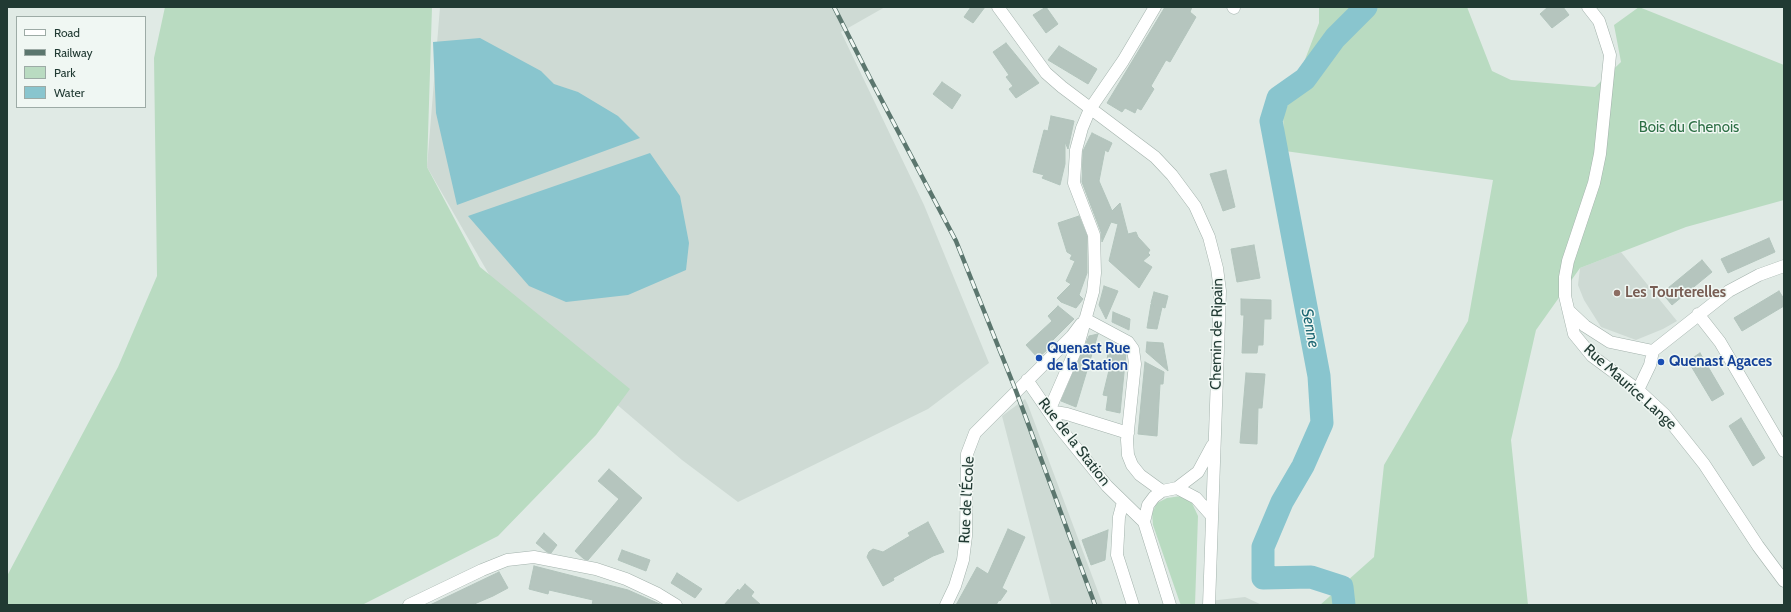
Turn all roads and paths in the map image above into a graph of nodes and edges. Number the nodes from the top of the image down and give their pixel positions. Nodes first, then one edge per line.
1 (998, 7) edge
2 (1155, 7) edge
3 (1588, 7) edge
4 (1090, 109) junction
5 (1784, 266) edge
6 (1569, 311) junction
7 (1698, 314) junction
8 (1085, 319) junction
9 (1653, 351) junction
10 (1027, 380) junction
11 (1638, 390) junction
12 (1049, 411) junction
13 (1128, 434) junction
14 (1214, 441) junction
15 (1784, 451) edge
16 (1177, 488) junction
17 (1162, 491) junction
18 (1123, 502) junction
19 (1212, 515) junction
20 (1144, 522) junction
21 (1784, 581) edge
22 (409, 605) edge
23 (676, 605) edge
24 (946, 605) edge
25 (1133, 605) edge
26 (1170, 605) edge
27 (1209, 605) edge

1 - 4 street
2 - 4 street
3 - 6 street, Rue Maurice Lange
4 - 8 street
4 - 14 street, Chemin de Ripain
5 - 7 street
6 - 9 street
6 - 11 street, Rue Maurice Lange
7 - 9 street
7 - 15 street
8 - 10 street, Rue de l'École
8 - 12 street
8 - 13 street
9 - 11 street
10 - 12 street, Rue de la Station
10 - 24 street, Rue de l'École
11 - 21 street, Rue Maurice Lange
12 - 13 street
12 - 18 street, Rue de la Station
13 - 17 street
14 - 16 street, Chemin de Ripain
14 - 19 street, Chemin de Ripain
16 - 17 street
16 - 19 street
17 - 20 street
18 - 20 street, Rue de la Station
18 - 25 street
19 - 27 street, Chemin de Ripain
20 - 26 street
22 - 23 street

